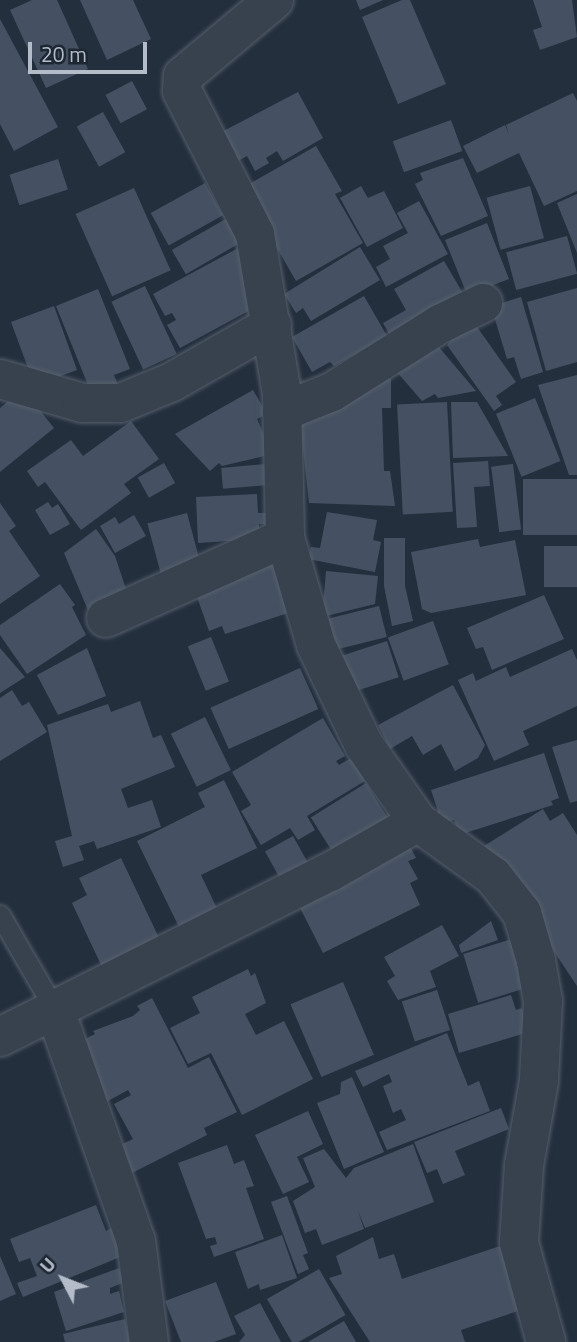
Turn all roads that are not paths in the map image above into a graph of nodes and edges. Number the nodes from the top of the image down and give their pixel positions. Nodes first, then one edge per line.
1 (274, 0) edge
2 (483, 303) dead end
3 (272, 325) junction
4 (0, 379) edge
5 (282, 412) junction
6 (285, 538) junction
7 (106, 618) dead end
8 (418, 821) junction
9 (0, 915) edge
10 (55, 1010) junction
11 (0, 1037) edge
12 (149, 1342) edge
13 (547, 1342) edge

1 - 3 street
2 - 5 street
3 - 4 street
3 - 5 street
5 - 6 street
6 - 7 street
6 - 8 street
8 - 10 street
8 - 13 street
9 - 10 lane
10 - 11 street
10 - 12 street

